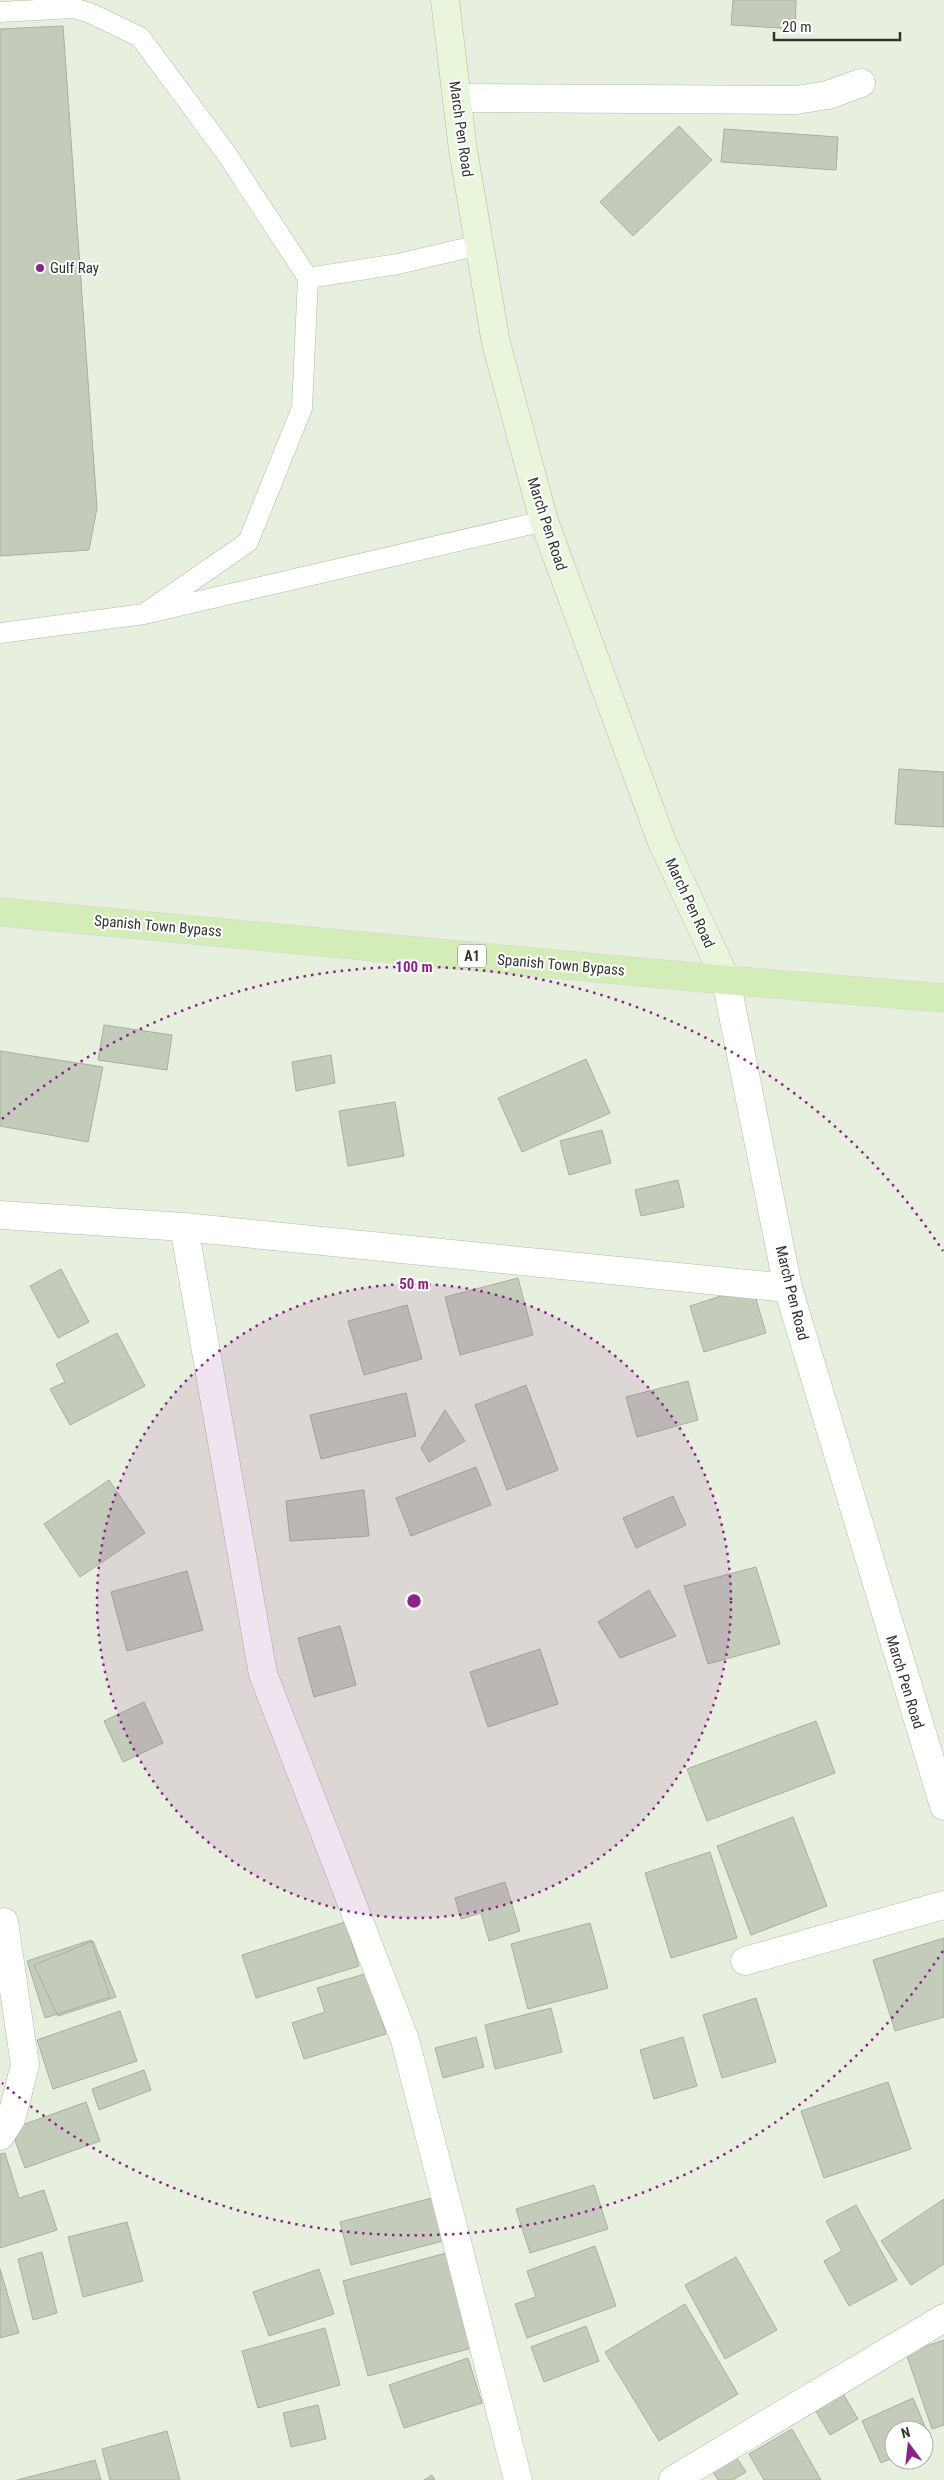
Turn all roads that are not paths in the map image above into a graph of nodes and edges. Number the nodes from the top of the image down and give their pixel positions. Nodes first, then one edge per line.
1 (445, 0) edge
2 (0, 12) edge
3 (861, 83) dead end
4 (457, 98) junction
5 (479, 245) junction
6 (308, 278) junction
7 (544, 521) junction
8 (144, 614) junction
9 (0, 633) edge
10 (0, 912) edge
11 (726, 980) junction
12 (944, 998) edge
13 (0, 1215) edge
14 (184, 1227) junction
15 (788, 1288) junction
16 (936, 1759) edge
17 (944, 1806) edge
18 (944, 1905) edge
19 (4, 1922) dead end
20 (745, 1961) dead end
21 (0, 2136) edge
22 (944, 2318) edge
23 (518, 2480) edge
24 (673, 2480) edge

1 - 4 street, March Pen Road
2 - 6 lane
3 - 4 street
4 - 5 street, March Pen Road
5 - 6 lane
5 - 7 street, March Pen Road
6 - 8 lane
7 - 8 lane
7 - 11 street, March Pen Road
8 - 9 lane
10 - 11 main road, Spanish Town Bypass / A1
11 - 12 main road, Spanish Town Bypass / A1
11 - 15 street, March Pen Road
13 - 14 street
14 - 15 street
14 - 23 street
15 - 16 street, March Pen Road
16 - 17 street, March Pen Road
18 - 20 street
19 - 21 street
22 - 24 street

